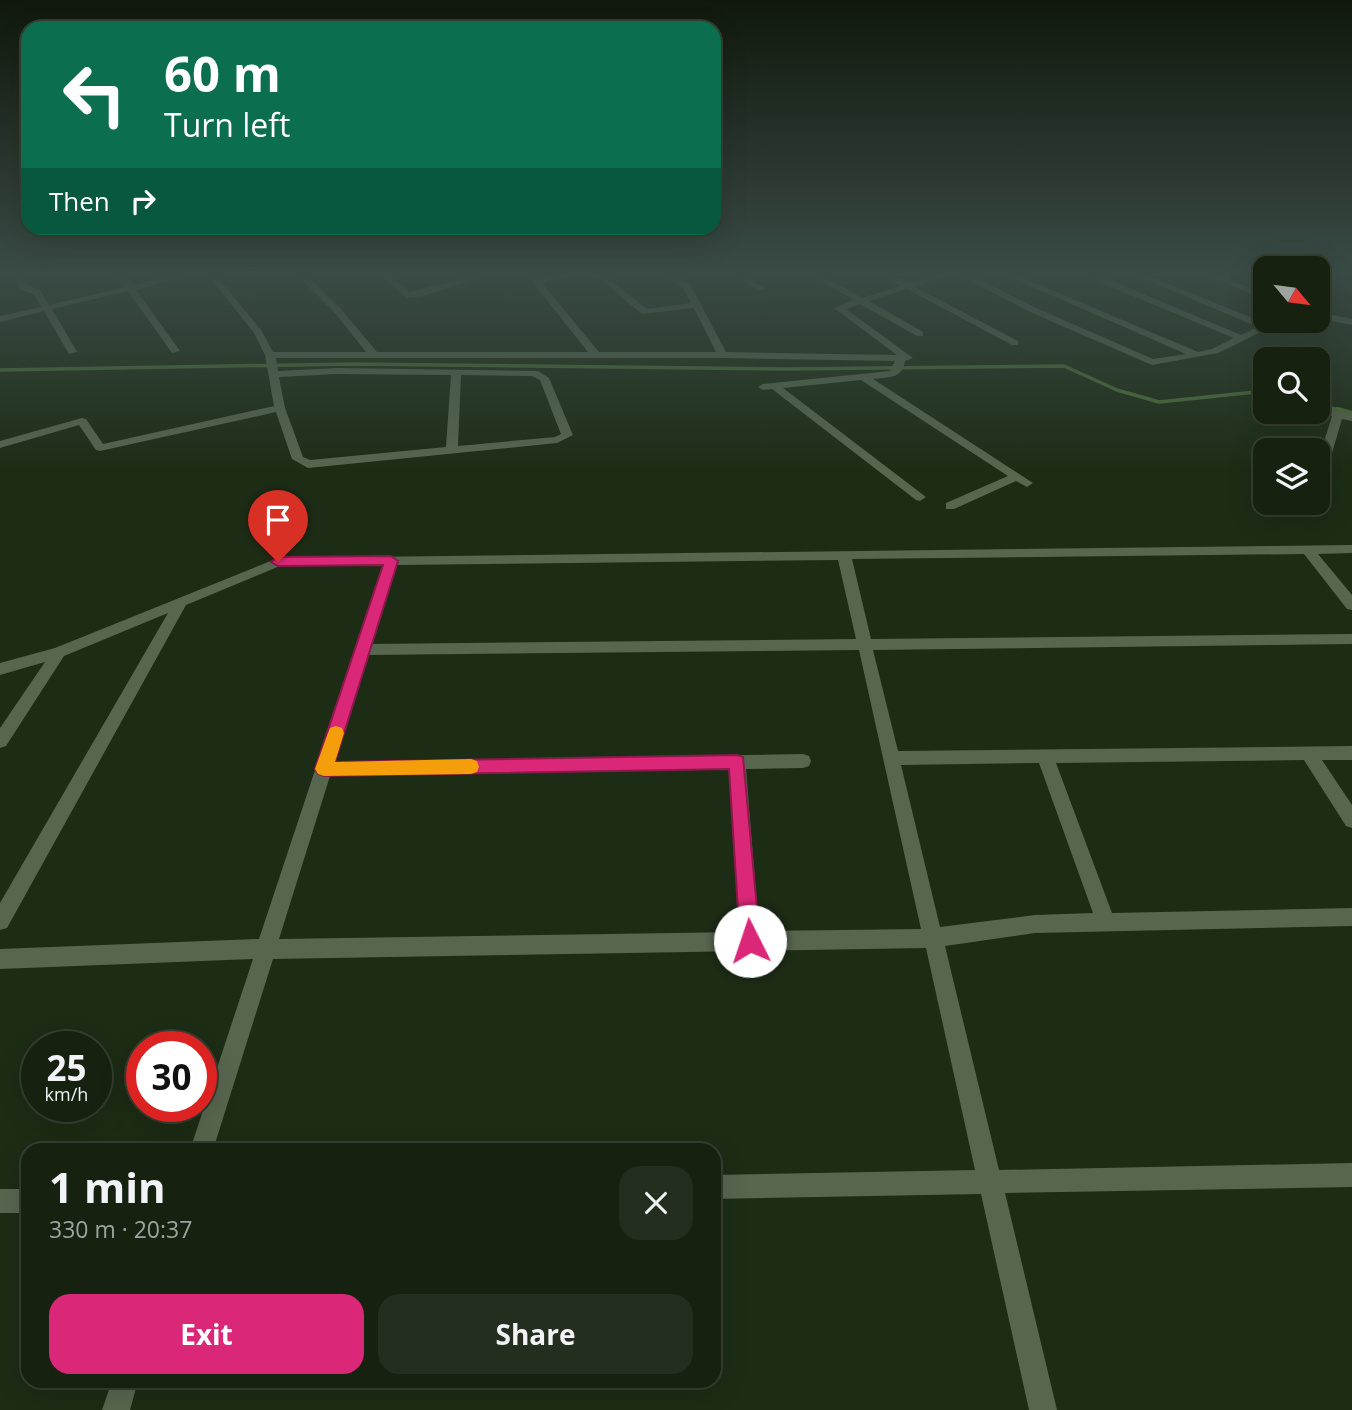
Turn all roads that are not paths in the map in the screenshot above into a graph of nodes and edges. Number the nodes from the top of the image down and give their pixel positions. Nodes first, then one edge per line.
1 (66, 341) edge
2 (168, 341) edge
3 (262, 341) edge
4 (362, 341) edge
5 (584, 341) edge
6 (716, 341) edge
7 (883, 341) edge
8 (1009, 341) edge
9 (1103, 341) edge
10 (1164, 341) edge
11 (1235, 341) edge
12 (1015, 344) dead end
13 (176, 351) dead end
14 (72, 352) dead end
15 (374, 355) junction
16 (596, 355) junction
17 (723, 355) junction
18 (1197, 355) junction
19 (900, 358) junction
20 (272, 365) junction
21 (456, 372) junction
22 (863, 377) junction
23 (280, 408) junction
24 (1330, 413) edge
25 (1338, 415) junction
26 (1352, 418) edge
27 (1330, 441) edge
28 (0, 445) edge
29 (452, 451) junction
30 (920, 497) dead end
31 (950, 506) dead end
32 (1307, 549) junction
33 (1352, 549) edge
34 (844, 555) junction
35 (391, 561) junction
36 (181, 602) junction
37 (1352, 605) edge
38 (1352, 639) edge
39 (865, 645) junction
40 (363, 650) junction
41 (59, 652) junction
42 (0, 669) edge
43 (0, 740) edge
44 (1352, 752) edge
45 (1308, 753) junction
46 (1045, 756) junction
47 (891, 758) junction
48 (803, 761) dead end
49 (737, 762) junction
50 (324, 769) junction
51 (1352, 820) edge
52 (1352, 917) edge
53 (0, 921) edge
54 (1107, 922) junction
55 (933, 938) junction
56 (750, 941) junction
57 (265, 950) junction
58 (0, 959) edge
59 (203, 1143) edge
60 (1352, 1175) edge
61 (989, 1182) junction
62 (721, 1187) edge
63 (0, 1201) edge
64 (21, 1201) edge
65 (123, 1388) edge
66 (116, 1410) edge
67 (1043, 1410) edge

1 - 14 street
2 - 13 street
3 - 20 street
4 - 15 street
5 - 16 street
6 - 17 street
7 - 19 street
8 - 12 street
9 - 18 street
10 - 18 street
11 - 18 street
15 - 16 street
15 - 20 street
16 - 17 street
17 - 19 street
19 - 22 street
20 - 21 street
20 - 23 street
21 - 29 street
21 - 29 street
22 - 30 street
22 - 31 street
23 - 28 street
23 - 29 street
24 - 25 street
25 - 26 street
25 - 27 street
32 - 33 street
32 - 34 street
32 - 37 street
34 - 35 street
34 - 39 street
35 - 36 street
35 - 40 street
36 - 41 street
36 - 53 street
38 - 39 street
39 - 40 street
39 - 47 street
40 - 50 street
41 - 42 street
41 - 43 street
44 - 45 street
45 - 46 street
45 - 51 street
46 - 47 street
46 - 54 street
47 - 55 street
48 - 49 street
49 - 50 street
49 - 56 street
50 - 57 street
52 - 54 street
54 - 55 street
55 - 56 street
55 - 61 street
56 - 57 street
57 - 58 street
57 - 59 street
60 - 61 street
61 - 62 street
61 - 67 street
63 - 64 street
65 - 66 street

